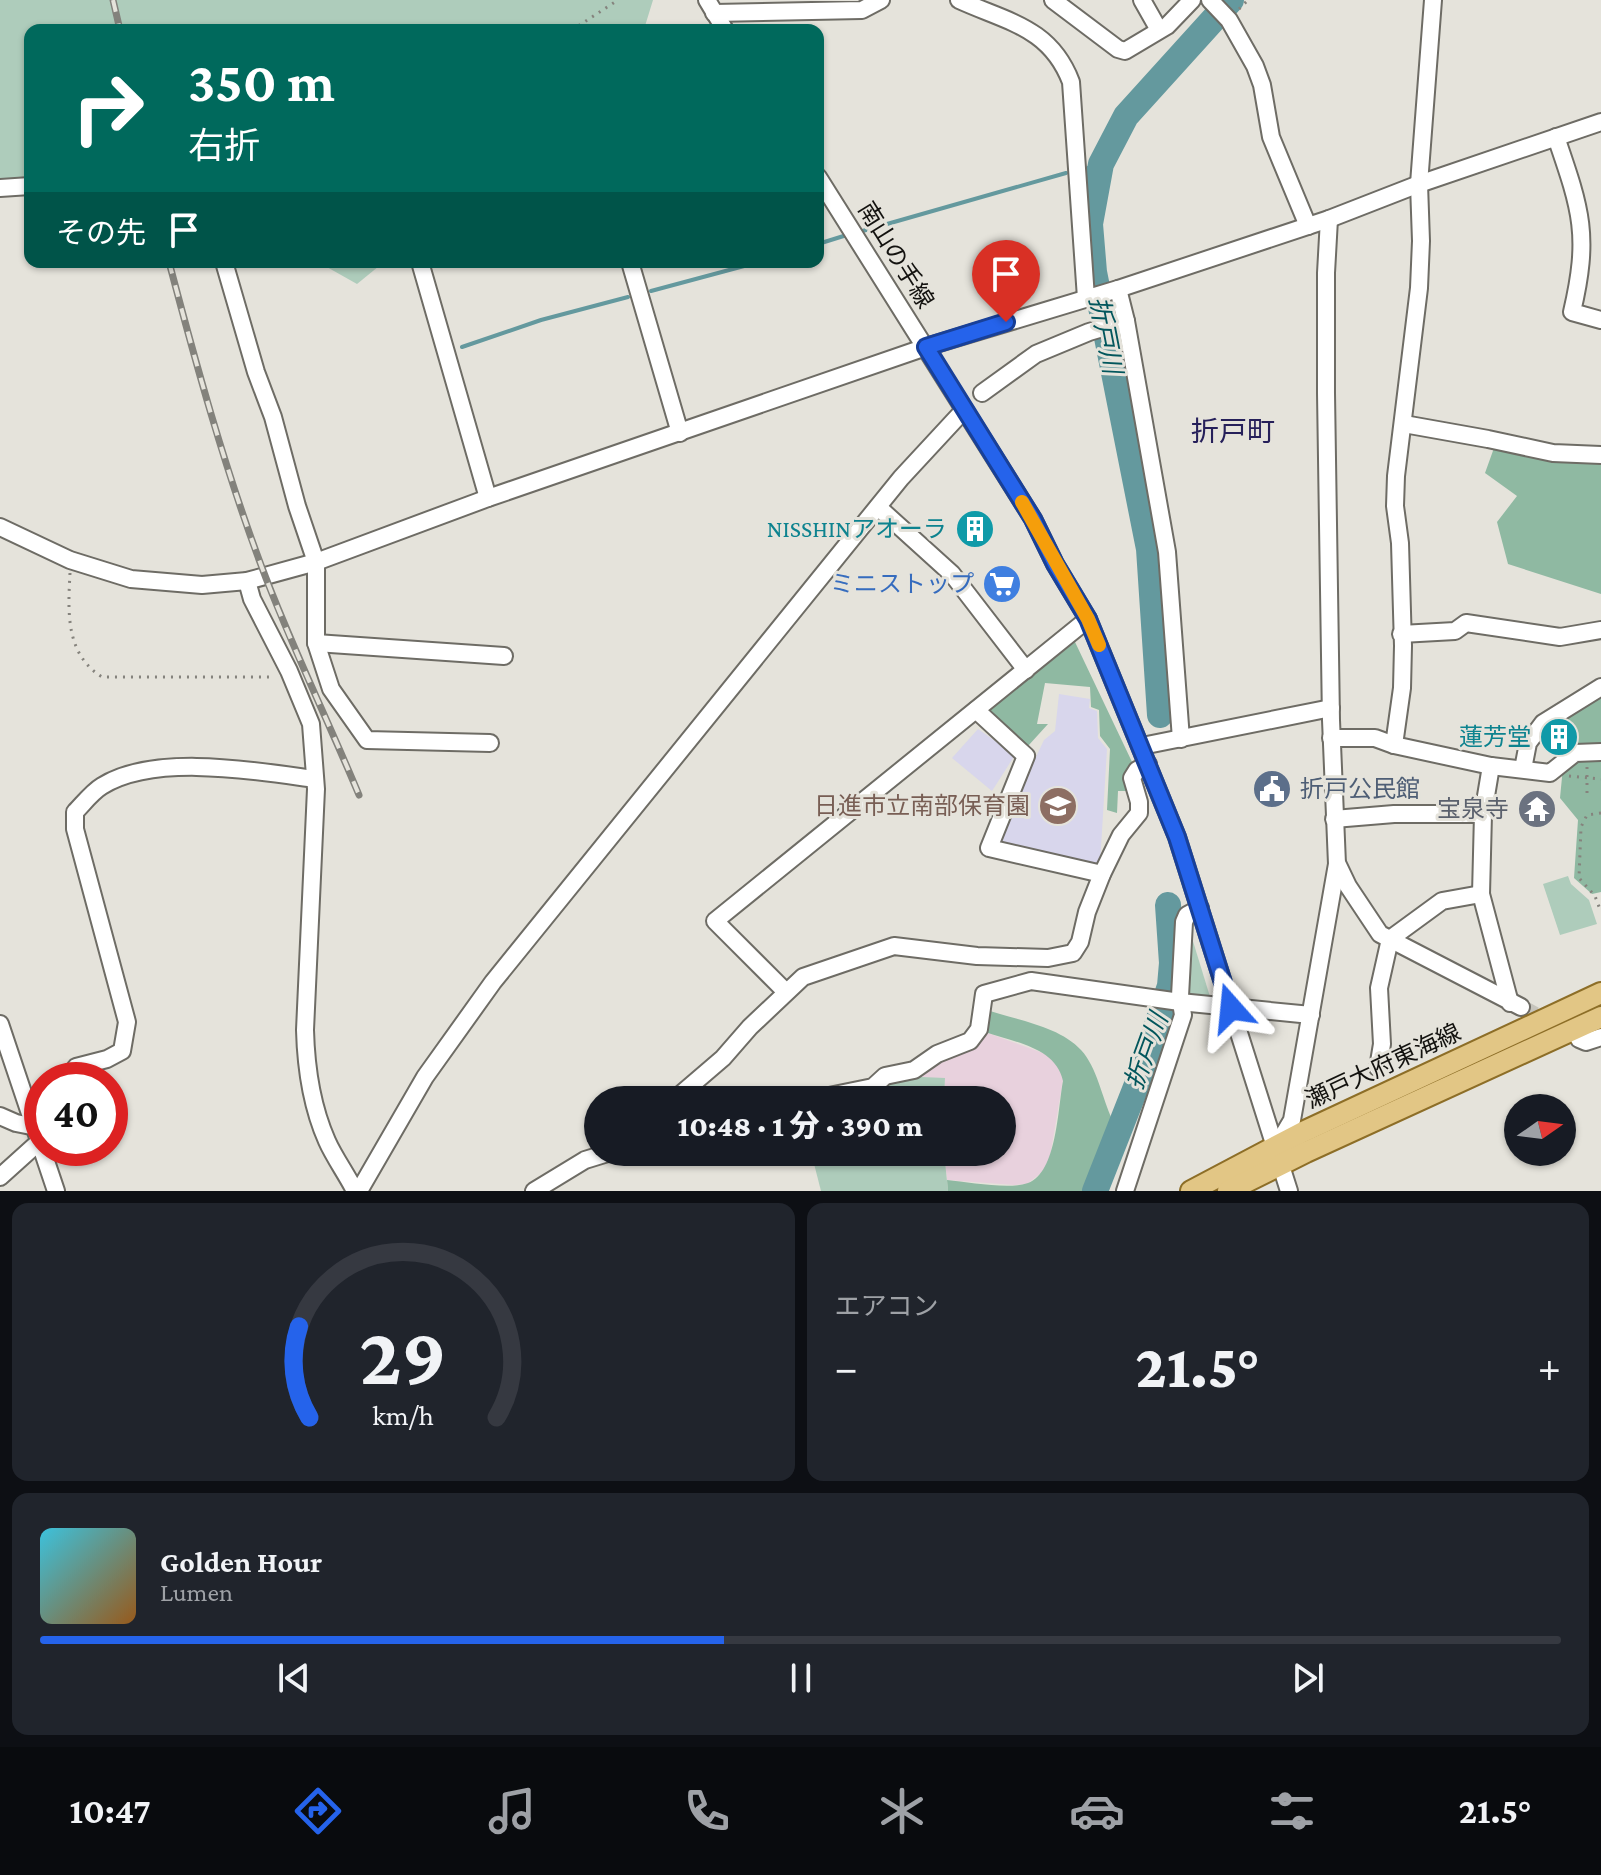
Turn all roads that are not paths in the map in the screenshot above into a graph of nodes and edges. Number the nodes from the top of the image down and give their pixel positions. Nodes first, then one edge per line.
1 (881, 0) edge
2 (959, 0) edge
3 (1053, 0) edge
4 (1142, 0) edge
5 (1192, 0) edge
6 (1433, 0) edge
7 (1210, 1) edge
8 (711, 6) edge
9 (722, 24) edge
10 (1159, 30) junction
11 (1601, 122) edge
12 (1556, 137) junction
13 (1419, 184) junction
14 (24, 186) edge
15 (824, 186) edge
16 (0, 188) edge
17 (1329, 219) junction
18 (1308, 226) junction
19 (226, 268) edge
20 (422, 268) edge
21 (632, 268) edge
22 (1117, 290) junction
23 (1086, 298) junction
24 (1601, 320) edge
25 (1126, 321) junction
26 (926, 347) junction
27 (982, 393) dead end
28 (964, 410) junction
29 (1404, 424) junction
30 (680, 433) junction
31 (1601, 455) edge
32 (488, 498) junction
33 (878, 507) junction
34 (0, 527) edge
35 (316, 562) junction
36 (247, 581) junction
37 (1088, 619) junction
38 (1601, 630) edge
39 (1401, 634) junction
40 (316, 643) junction
41 (504, 656) dead end
42 (1026, 670) junction
43 (1601, 687) edge
44 (1331, 708) junction
45 (976, 710) junction
46 (1331, 738) junction
47 (1181, 739) junction
48 (490, 743) dead end
49 (1394, 745) junction
50 (1142, 746) junction
51 (1601, 752) edge
52 (1148, 764) junction
53 (1491, 766) junction
54 (1523, 769) junction
55 (315, 779) junction
56 (1483, 814) junction
57 (1334, 819) junction
58 (1337, 864) junction
59 (1102, 874) junction
60 (1481, 894) junction
61 (1200, 908) junction
62 (1390, 939) junction
63 (1048, 958) junction
64 (1031, 981) junction
65 (786, 992) junction
66 (1601, 993) edge
67 (1178, 1002) junction
68 (1231, 1008) junction
69 (1311, 1015) junction
70 (1601, 1017) edge
71 (0, 1024) edge
72 (1601, 1037) edge
73 (1579, 1039) tunnel mouth
74 (95, 1062) edge
75 (1378, 1068) dead end
76 (690, 1086) edge
77 (874, 1086) edge
78 (24, 1093) edge
79 (0, 1116) edge
80 (24, 1127) edge
81 (24, 1150) edge
82 (1279, 1156) junction
83 (584, 1161) edge
84 (48, 1166) edge
85 (0, 1177) edge
86 (56, 1191) edge
87 (357, 1191) edge
88 (534, 1191) edge
89 (1125, 1191) edge
90 (1191, 1191) edge
91 (1228, 1191) edge
92 (1289, 1191) edge

1 - 8 street
2 - 23 street
3 - 10 street
4 - 10 street
5 - 10 street
6 - 13 street
7 - 18 street
8 - 9 street
11 - 12 street
12 - 13 street
12 - 24 street
13 - 17 street
13 - 29 street
14 - 16 street
15 - 26 street, 南山の手線
17 - 18 street
17 - 44 street
18 - 22 street
19 - 35 street
20 - 32 street
21 - 30 street
22 - 23 street
22 - 25 street
23 - 26 street
25 - 27 street
25 - 47 street
26 - 28 street, 南山の手線
26 - 30 street
28 - 33 street
28 - 37 street, 南山の手線
29 - 31 street
29 - 39 street
30 - 32 street
32 - 35 street
33 - 42 street
33 - 87 street
34 - 36 street
35 - 36 street
35 - 40 street
36 - 55 street
37 - 42 street
37 - 50 street, 南山の手線
38 - 39 street
39 - 49 street
40 - 41 street
40 - 48 street
42 - 45 street
43 - 54 street
44 - 46 street
44 - 47 street
45 - 59 street
45 - 65 street
46 - 49 street
46 - 57 street
47 - 50 street
49 - 53 street
50 - 52 street, 南山の手線
51 - 54 street
52 - 59 street
52 - 61 street, 南山の手線
53 - 54 street
53 - 56 street
55 - 74 street
55 - 87 street
56 - 57 street
56 - 60 street
57 - 58 street
58 - 62 street
58 - 69 street
59 - 63 street
60 - 62 street
60 - 62 street
61 - 67 street
61 - 68 street, 南山の手線
62 - 75 street
63 - 64 street
63 - 65 street
64 - 67 street
64 - 77 street
65 - 76 street
66 - 82 main road, 瀬戸大府東海線
67 - 68 street
67 - 89 street
68 - 69 street
68 - 82 street, 南山の手線
69 - 82 street
70 - 82 main road, 瀬戸大府東海線
71 - 78 street
72 - 73 street
79 - 80 street
81 - 85 street
82 - 90 main road, 瀬戸大府東海線
82 - 91 main road, 瀬戸大府東海線
82 - 92 street, 南山の手線
83 - 88 street
84 - 86 street

